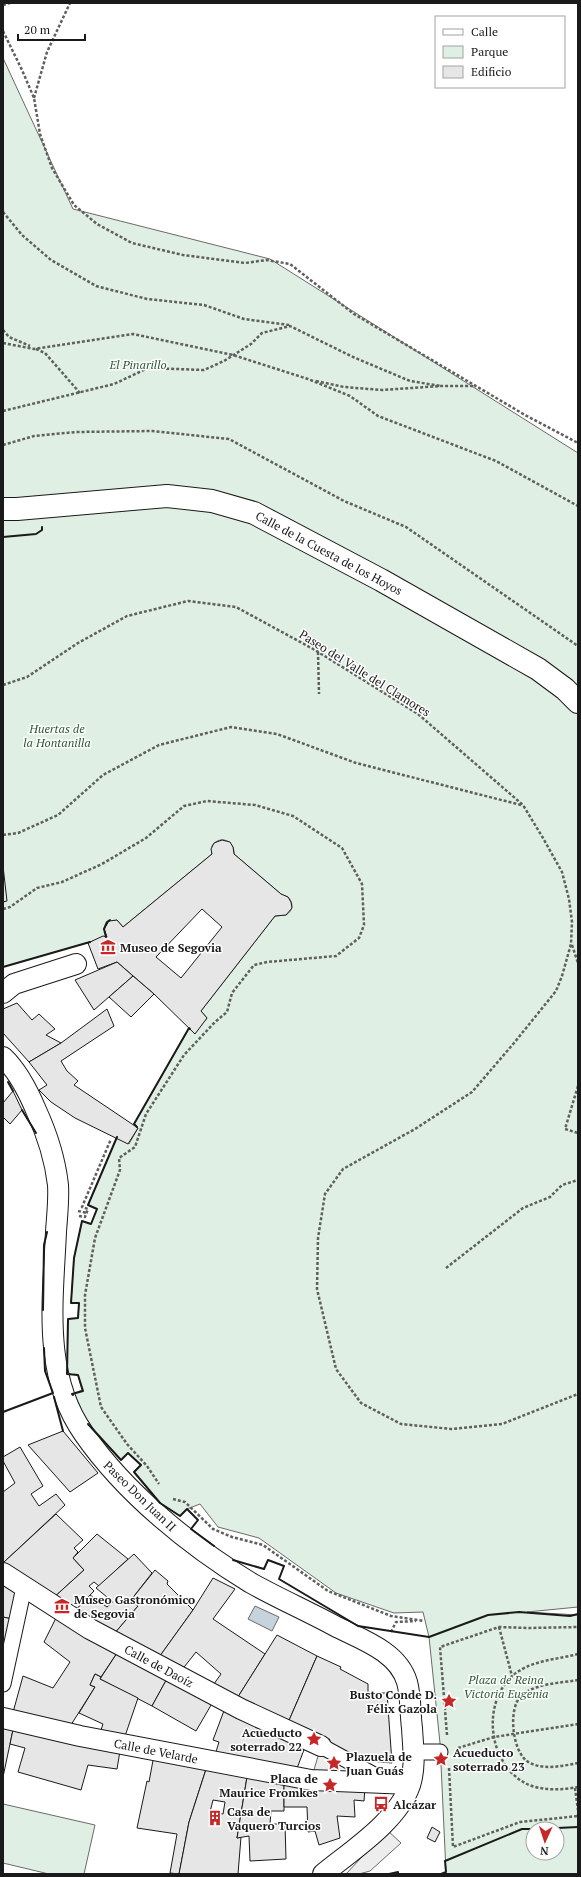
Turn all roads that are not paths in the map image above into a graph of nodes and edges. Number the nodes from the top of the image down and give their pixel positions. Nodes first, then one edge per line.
1 (3, 509) edge
2 (578, 702) edge
3 (76, 964) dead end
4 (3, 993) edge
5 (3, 1057) edge
6 (3, 1573) edge
7 (24, 1587) junction
8 (3, 1684) edge
9 (3, 1718) edge
10 (321, 1746) joint
11 (414, 1752) junction
12 (444, 1752) road end
13 (389, 1783) junction
14 (410, 1784) junction
15 (323, 1874) edge

1 - 2 main road, Calle de la Cuesta de los Hoyos
3 - 4 street
5 - 11 street, Paseo Don Juan II
6 - 7 street, Calle de Daoíz
7 - 8 street
7 - 10 street, Calle de Daoíz
9 - 13 street, Calle de Velarde
10 - 13 street
11 - 12 street
11 - 14 street, Paseo Don Juan II
13 - 14 street
14 - 15 street, Paseo Don Juan II

